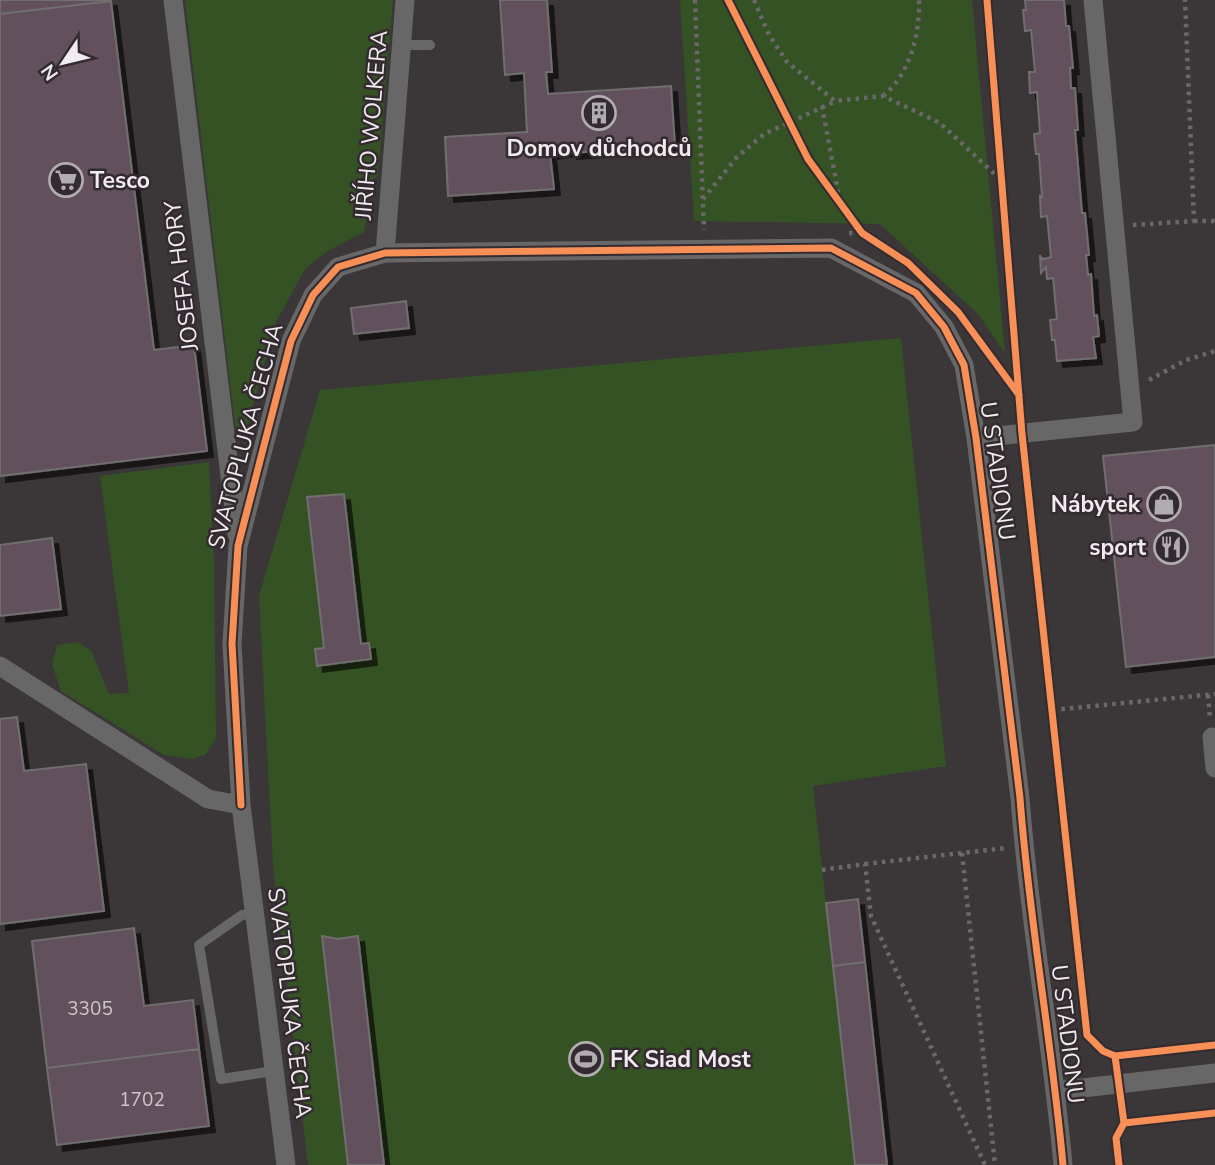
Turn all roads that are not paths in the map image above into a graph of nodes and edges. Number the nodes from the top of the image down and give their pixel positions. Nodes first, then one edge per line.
1 (173, 0) edge
2 (405, 0) edge
3 (1093, 0) edge
4 (401, 45) junction
5 (430, 45) dead end
6 (385, 253) junction
7 (976, 438) junction
8 (238, 546) junction
9 (0, 666) edge
10 (1212, 737) dead end
11 (1215, 768) edge
12 (241, 805) junction
13 (254, 913) junction
14 (274, 1071) junction
15 (1215, 1073) edge
16 (1056, 1091) junction
17 (286, 1165) edge
18 (1063, 1165) edge

1 - 8 street, JOSEFA HORY
2 - 4 street, JIŘÍHO WOLKERA
3 - 7 street, U STADIONU
4 - 5 lane
4 - 6 street, JIŘÍHO WOLKERA
6 - 7 street, U STADIONU
6 - 8 street, SVATOPLUKA ČECHA
7 - 16 street, U STADIONU
8 - 12 street, SVATOPLUKA ČECHA
9 - 12 street
10 - 11 street
12 - 13 street, SVATOPLUKA ČECHA
13 - 14 street, SVATOPLUKA ČECHA
13 - 14 lane
14 - 17 street, SVATOPLUKA ČECHA
15 - 16 street
16 - 18 street, U STADIONU

